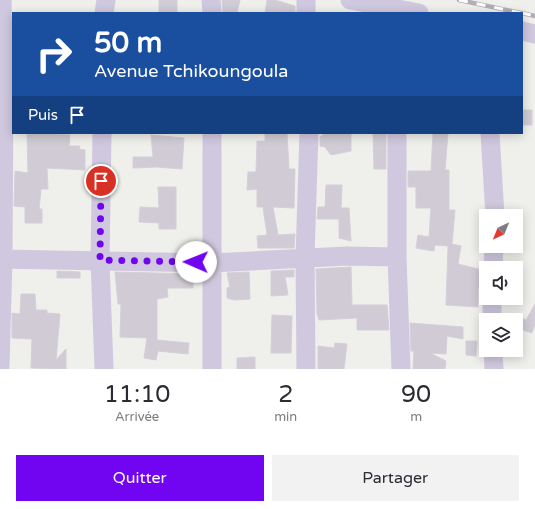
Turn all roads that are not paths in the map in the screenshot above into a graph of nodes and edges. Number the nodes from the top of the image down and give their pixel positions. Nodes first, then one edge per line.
1 (2, 0) edge
2 (106, 0) edge
3 (211, 0) edge
4 (306, 0) edge
5 (350, 0) edge
6 (104, 12) edge
7 (212, 12) edge
8 (306, 12) edge
9 (412, 12) edge
10 (523, 31) edge
11 (535, 34) edge
12 (102, 134) edge
13 (212, 134) edge
14 (309, 134) edge
15 (397, 134) edge
16 (490, 134) edge
17 (495, 209) edge
18 (305, 257) junction
19 (397, 257) junction
20 (2, 259) edge
21 (100, 260) junction
22 (212, 262) junction
23 (493, 357) edge
24 (0, 366) edge
25 (104, 369) edge
26 (212, 369) edge
27 (306, 369) edge
28 (401, 369) edge
29 (494, 369) edge

1 - 20 street
2 - 6 street
3 - 7 street
4 - 8 street
5 - 9 street
10 - 11 street
12 - 21 street
13 - 22 street
14 - 18 street
15 - 19 street
16 - 17 street
18 - 19 street
18 - 22 street
18 - 27 street
19 - 28 street
20 - 21 street
20 - 24 street
21 - 22 street
21 - 25 street
22 - 26 street
23 - 29 street

